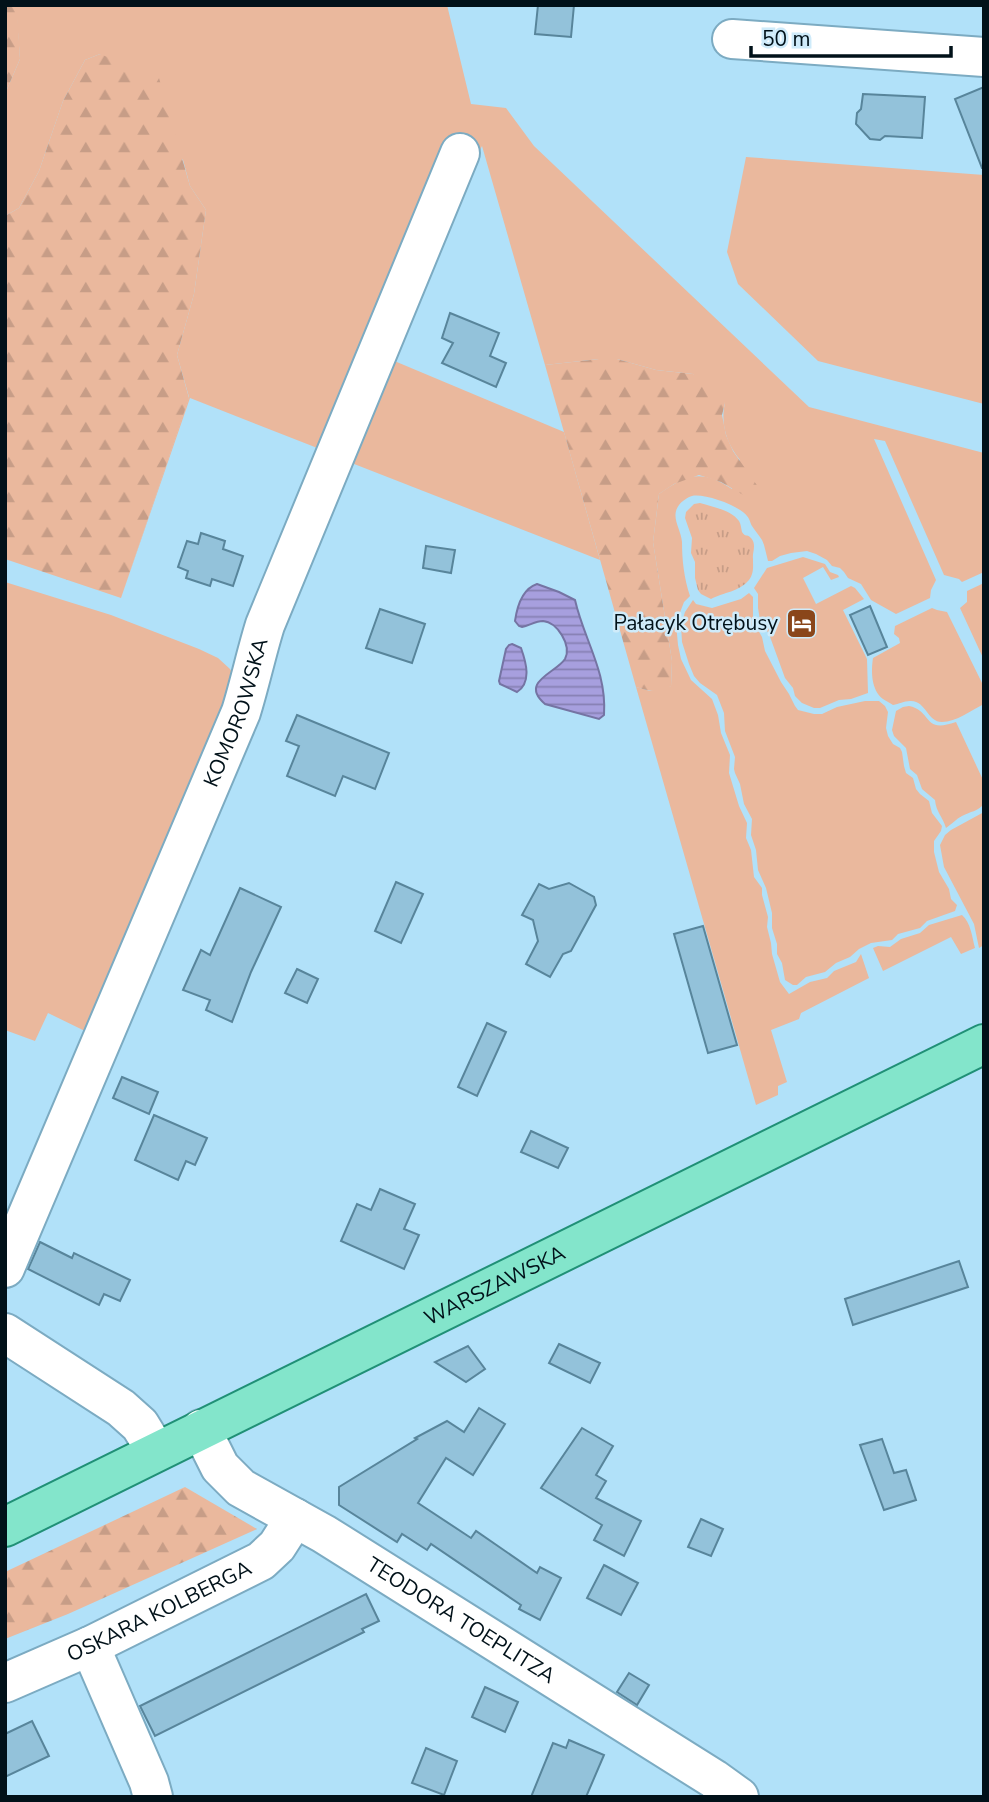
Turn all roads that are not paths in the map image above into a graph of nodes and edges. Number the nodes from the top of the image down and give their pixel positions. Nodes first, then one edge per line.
1 (733, 39) dead end
2 (984, 57) edge
3 (460, 153) dead end
4 (984, 1044) edge
5 (5, 1268) edge
6 (5, 1333) edge
7 (201, 1429) junction
8 (156, 1451) junction
9 (295, 1518) junction
10 (5, 1527) edge
11 (90, 1646) junction
12 (5, 1683) edge
13 (153, 1797) edge
14 (739, 1797) edge

1 - 2 street
3 - 5 street, KOMOROWSKA
4 - 7 main road, WARSZAWSKA
6 - 8 street
7 - 8 main road, WARSZAWSKA
7 - 9 street, TEODORA TOEPLITZA
8 - 10 main road, WARSZAWSKA
9 - 11 street, OSKARA KOLBERGA
9 - 14 street, TEODORA TOEPLITZA
11 - 12 street, OSKARA KOLBERGA
11 - 13 street

